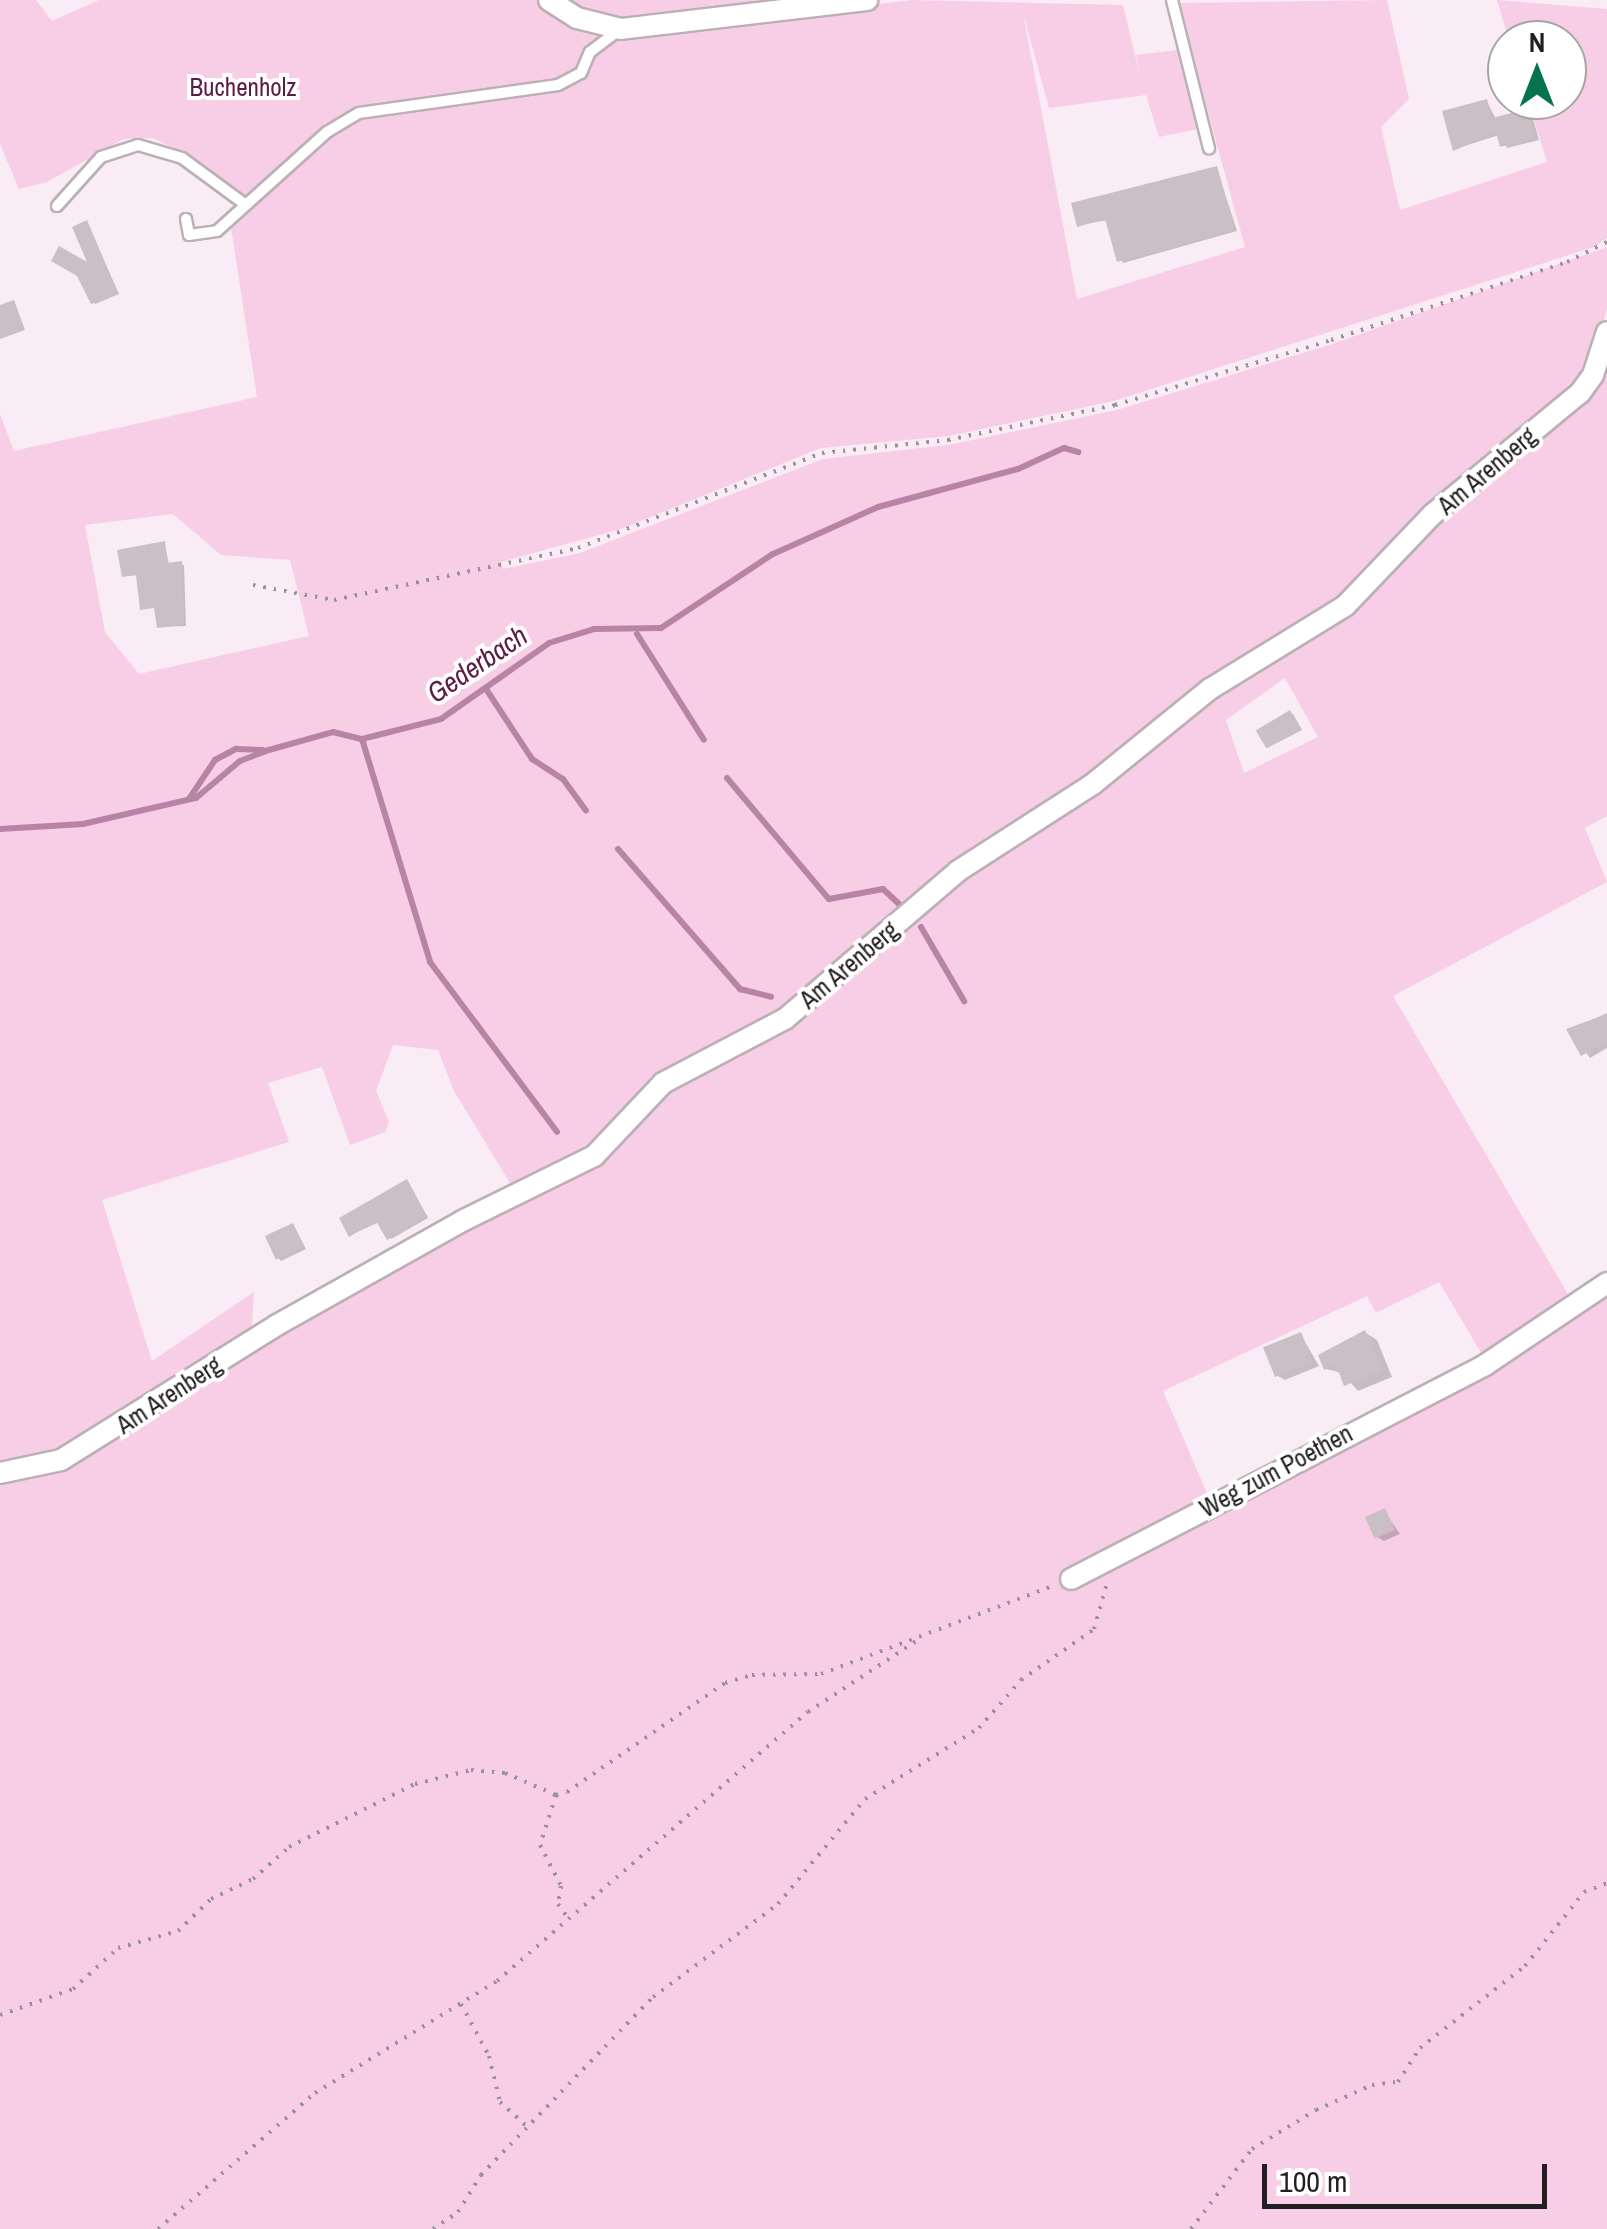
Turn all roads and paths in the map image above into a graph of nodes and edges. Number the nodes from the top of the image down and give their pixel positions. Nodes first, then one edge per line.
1 (548, 0) edge
2 (867, 0) edge
3 (1172, 0) edge
4 (622, 28) junction
5 (1209, 148) dead end
6 (246, 205) junction
7 (58, 206) dead end
8 (186, 220) dead end
9 (1607, 242) edge
10 (1607, 332) edge
11 (253, 585) dead end
12 (1607, 1283) edge
13 (0, 1473) edge
14 (1110, 1564) junction
15 (1070, 1580) joint
16 (930, 1632) junction
17 (556, 1795) junction
18 (1607, 1883) edge
19 (569, 1920) junction
20 (461, 2004) junction
21 (0, 2015) edge
22 (532, 2130) junction
23 (158, 2229) edge
24 (433, 2229) edge
25 (1191, 2229) edge

1 - 4 street
2 - 4 street
3 - 5 lane
4 - 6 lane
6 - 7 lane
6 - 8 lane
9 - 11 path
10 - 13 street, Am Arenberg
12 - 14 street, Weg zum Poethen
14 - 15 street, Weg zum Poethen
14 - 22 path
15 - 16 path
16 - 17 path
16 - 19 path
17 - 19 path
17 - 21 path
18 - 25 path
19 - 20 path
20 - 22 path
20 - 23 path
22 - 24 path

